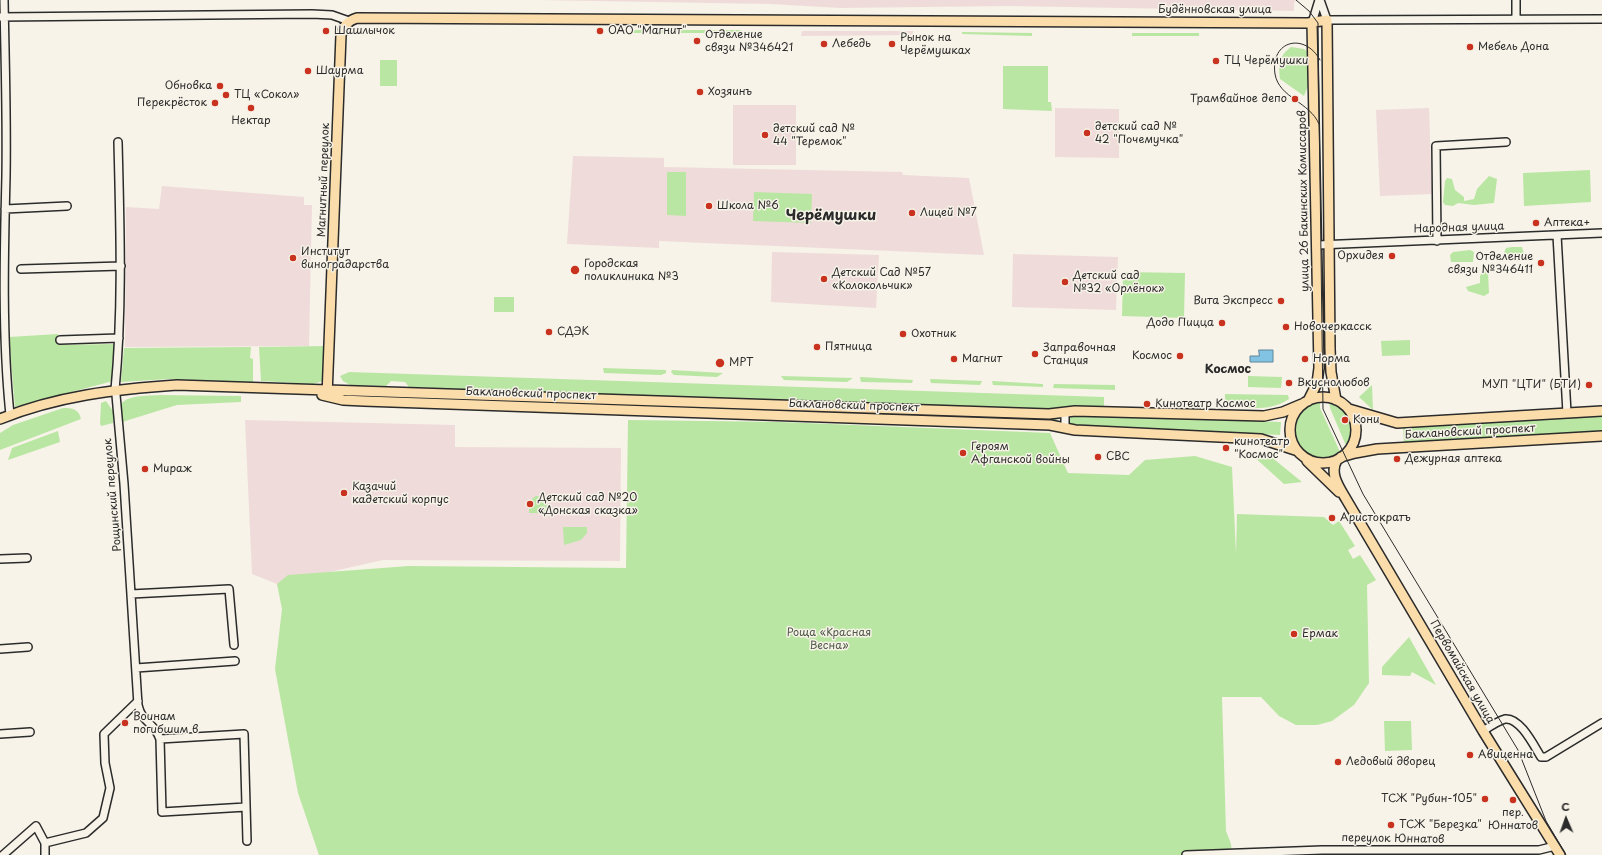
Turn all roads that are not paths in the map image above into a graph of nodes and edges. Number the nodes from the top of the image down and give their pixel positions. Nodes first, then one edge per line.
1 (4, 0) edge
2 (1320, 0) edge
3 (1516, 0) edge
4 (2, 17) edge
5 (1516, 19) junction
6 (1602, 19) edge
7 (1327, 20) junction
8 (349, 21) junction
9 (1312, 23) junction
10 (118, 142) dead end
11 (1506, 142) dead end
12 (3, 176) edge
13 (67, 206) dead end
14 (5, 209) junction
15 (1602, 233) edge
16 (1557, 235) junction
17 (1438, 241) junction
18 (1329, 244) junction
19 (1318, 245) junction
20 (121, 266) junction
21 (21, 269) dead end
22 (119, 338) junction
23 (60, 340) dead end
24 (116, 392) junction
25 (327, 393) junction
26 (1336, 400) junction
27 (1305, 402) junction
28 (1348, 409) junction
29 (1602, 411) edge
30 (1065, 413) junction
31 (1567, 413) junction
32 (10, 415) junction
33 (0, 419) edge
34 (0, 425) edge
35 (1065, 428) junction
36 (1602, 436) edge
37 (1298, 453) junction
38 (1339, 458) junction
39 (1346, 499) junction
40 (27, 558) dead end
41 (0, 559) edge
42 (131, 594) junction
43 (234, 645) dead end
44 (28, 647) dead end
45 (0, 649) edge
46 (236, 661) dead end
47 (136, 668) junction
48 (138, 701) junction
49 (1602, 723) edge
50 (1482, 731) junction
51 (30, 732) dead end
52 (0, 734) edge
53 (160, 739) junction
54 (246, 807) junction
55 (247, 841) dead end
56 (45, 843) junction
57 (1231, 844) dead end
58 (1555, 846) junction
59 (1230, 852) junction
60 (1270, 853) edge
61 (3, 855) edge
62 (45, 855) edge
63 (1186, 855) edge
64 (1560, 855) edge

1 - 4 street
2 - 7 street, улица 26 Бакинских Комиссаров
2 - 9 street, улица 26 Бакинских Комиссаров
3 - 5 street
4 - 8 street, Будённовская улица
4 - 12 street
5 - 6 street, Будённовская улица
5 - 7 street, Будённовская улица
7 - 9 main road, Будённовская улица
7 - 18 main road, улица 26 Бакинских Комиссаров
8 - 9 main road, Будённовская улица
8 - 25 main road, Магнитный переулок
9 - 19 main road, улица 26 Бакинских Комиссаров
10 - 20 street, Рощинский переулок
11 - 17 street
12 - 14 street
13 - 14 street
14 - 32 street
15 - 16 street, Народная улица
16 - 17 street, Народная улица
16 - 31 street
17 - 18 street, Народная улица
18 - 19 street, Народная улица
18 - 26 main road, улица 26 Бакинских Комиссаров
19 - 27 main road, улица 26 Бакинских Комиссаров
20 - 21 street
20 - 22 street, Рощинский переулок
22 - 23 street
22 - 24 street, Рощинский переулок
24 - 25 main road, Баклановский проспект
24 - 32 main road, Баклановский проспект
24 - 34 main road, Баклановский проспект
24 - 42 street, Рощинский переулок
25 - 30 main road, Баклановский проспект
25 - 35 main road, Баклановский проспект
26 - 27 main road
26 - 28 main road
27 - 30 main road, Баклановский проспект
27 - 37 main road
28 - 31 main road, Баклановский проспект
28 - 38 main road
29 - 31 main road, Баклановский проспект
30 - 35 street
32 - 33 main road, Баклановский проспект
35 - 37 main road, Баклановский проспект
36 - 38 main road, Баклановский проспект
37 - 38 main road
37 - 39 main road, Первомайская улица
38 - 39 main road, Первомайская улица
39 - 50 main road, Первомайская улица
40 - 41 street
42 - 43 street
42 - 47 street, Рощинский переулок
44 - 45 street
46 - 47 street
47 - 48 street, Рощинский переулок
48 - 53 street, Рощинский переулок
48 - 56 street
49 - 50 street
50 - 58 main road, Первомайская улица
51 - 52 street
53 - 54 street
53 - 54 street
54 - 55 street
56 - 61 street
56 - 62 street
57 - 59 street
58 - 60 street, переулок Юннатов
58 - 64 main road, Первомайская улица
59 - 60 street, переулок Юннатов
59 - 63 street, переулок Юннатов

